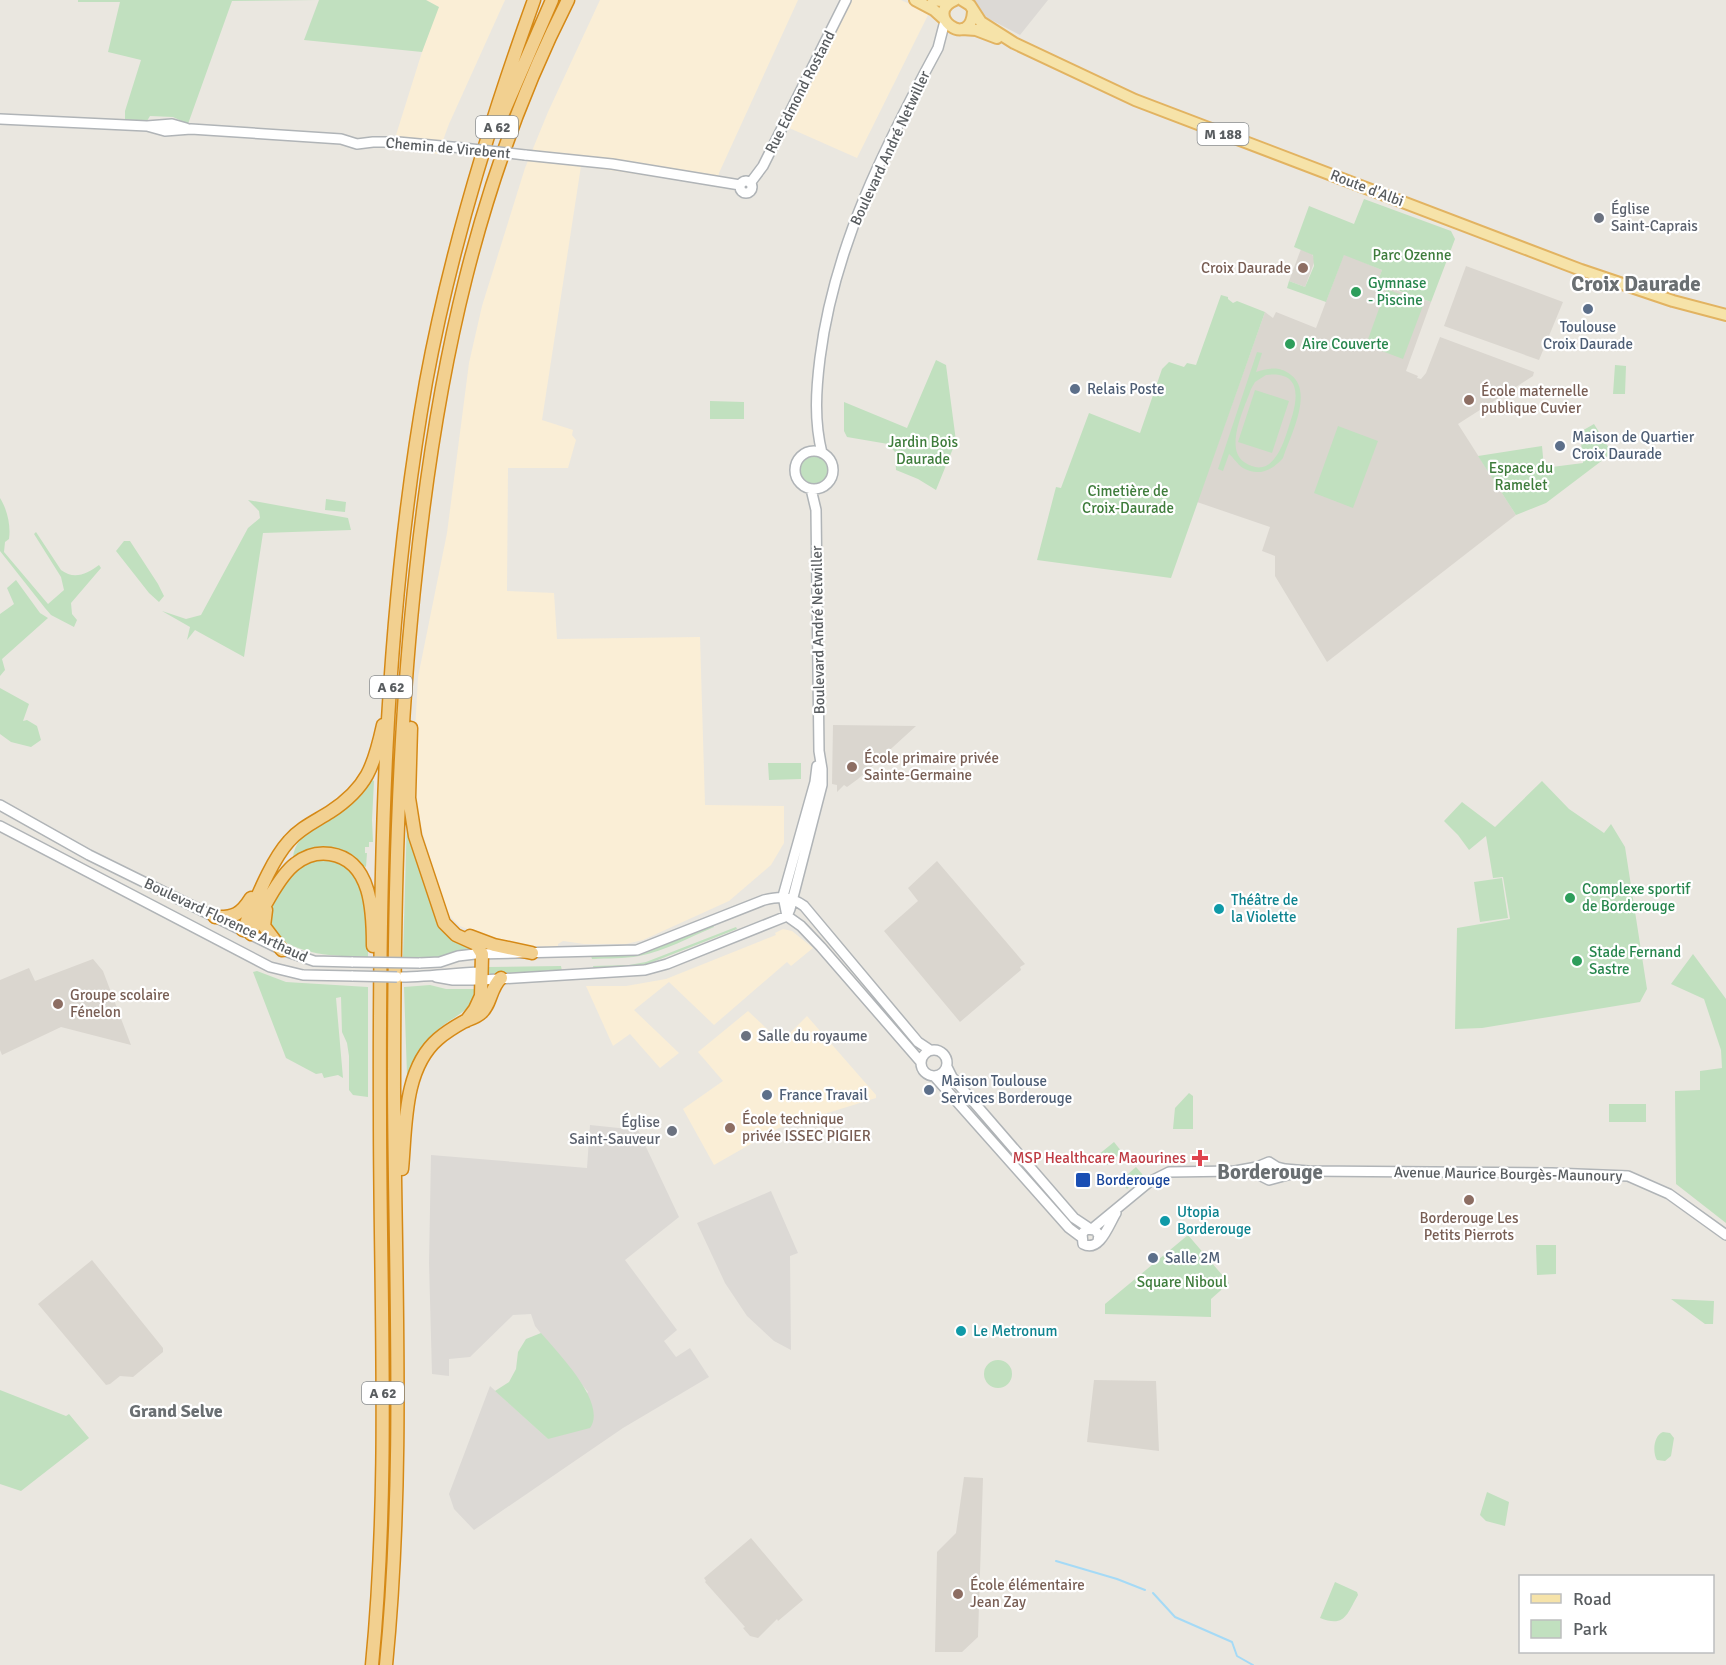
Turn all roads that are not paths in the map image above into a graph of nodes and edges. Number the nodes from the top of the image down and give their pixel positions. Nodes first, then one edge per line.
1 (534, 0) edge
2 (552, 0) edge
3 (568, 0) edge
4 (846, 0) edge
5 (915, 0) edge
6 (933, 0) edge
7 (953, 1) edge
8 (969, 4) edge
9 (945, 20) junction
10 (961, 29) junction
11 (1014, 43) junction
12 (938, 48) junction
13 (0, 119) edge
14 (740, 185) joint
15 (454, 259) junction
16 (1726, 315) edge
17 (817, 426) junction
18 (810, 452) junction
19 (822, 453) junction
20 (824, 487) junction
21 (811, 489) junction
22 (816, 510) junction
23 (413, 592) junction
24 (390, 694) junction
25 (0, 805) edge
26 (0, 826) edge
27 (262, 887) junction
28 (788, 897) junction
29 (267, 903) junction
30 (215, 916) junction
31 (787, 916) junction
32 (442, 917) junction
33 (247, 932) junction
34 (282, 950) junction
35 (239, 951) junction
36 (532, 953) junction
37 (482, 954) junction
38 (482, 976) junction
39 (501, 978) junction
40 (466, 1021) junction
41 (930, 1050) junction
42 (920, 1062) junction
43 (947, 1067) junction
44 (935, 1077) junction
45 (380, 1120) junction
46 (1262, 1166) junction
47 (1235, 1171) junction
48 (1276, 1172) junction
49 (1262, 1176) junction
50 (1118, 1209) junction
51 (1091, 1228) junction
52 (396, 1230) junction
53 (1726, 1235) edge
54 (1081, 1237) junction
55 (1098, 1241) junction
56 (372, 1665) edge
57 (386, 1665) edge

1 - 15 highway
2 - 15 highway, A 62
3 - 23 highway, A 62
4 - 14 street, Rue Edmond Rostand
5 - 9 main road
6 - 7 main road
7 - 9 main road
8 - 10 main road
8 - 11 main road, Route d'Albi / M 188
9 - 10 main road, Route d'Albi
9 - 12 street, Boulevard André Netwiller
10 - 11 main road, Route d'Albi / M 188
10 - 12 street, Boulevard André Netwiller
11 - 16 main road, Route d'Albi / M 188
12 - 17 street, Boulevard André Netwiller
13 - 14 street, Chemin de Virebent, bridge
15 - 24 highway, A 62
17 - 18 street, Boulevard André Netwiller
17 - 19 street, Boulevard André Netwiller
18 - 19 street
18 - 21 street
19 - 20 street
20 - 21 street
20 - 22 street, Boulevard André Netwiller
21 - 22 street, Boulevard André Netwiller
22 - 28 street, Boulevard André Netwiller
23 - 32 highway
23 - 52 highway, A 62
24 - 27 highway
24 - 45 highway, A 62
25 - 30 street, Boulevard Florence Arthaud
26 - 35 street, Boulevard Florence Arthaud
27 - 30 highway
27 - 33 highway
28 - 31 street, Boulevard André Netwiller
28 - 36 street, Boulevard Florence Arthaud
28 - 41 street
29 - 33 highway
29 - 34 highway
29 - 45 highway
30 - 33 street, Boulevard Florence Arthaud
31 - 39 street, Boulevard Florence Arthaud
31 - 42 street
32 - 36 highway
32 - 37 highway
33 - 34 street, Boulevard Florence Arthaud
33 - 35 street
34 - 37 street, Boulevard Florence Arthaud, bridge
35 - 38 street, Boulevard Florence Arthaud, bridge
36 - 37 street, Boulevard Florence Arthaud
37 - 38 highway
38 - 39 street, Boulevard Florence Arthaud
38 - 40 highway
39 - 40 highway
40 - 52 highway
41 - 42 street
41 - 43 street
42 - 44 street
43 - 44 street
43 - 51 street
44 - 54 street
45 - 56 highway, A 62
46 - 47 street
46 - 48 street
46 - 49 street
47 - 49 street
47 - 50 street
48 - 49 street
48 - 53 street, Avenue Maurice Bourgès-Maunoury
50 - 51 street
50 - 55 street
51 - 54 street
51 - 55 street
52 - 57 highway, A 62
54 - 55 street

